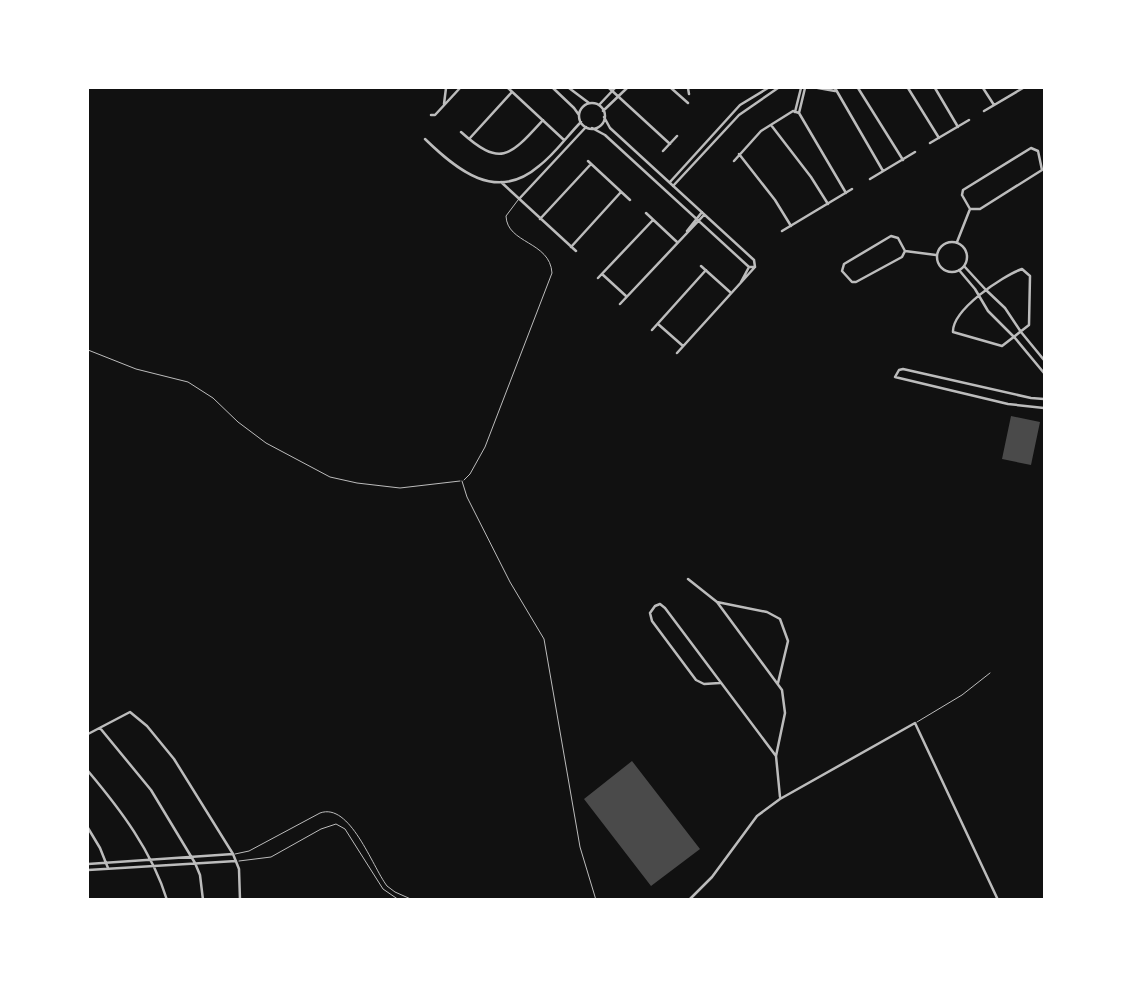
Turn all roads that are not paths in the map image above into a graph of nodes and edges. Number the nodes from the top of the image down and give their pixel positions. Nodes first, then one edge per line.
1 (446, 88) edge
2 (460, 88) edge
3 (508, 88) edge
4 (553, 88) edge
5 (569, 88) edge
6 (612, 88) edge
7 (627, 88) edge
8 (671, 88) edge
9 (688, 88) edge
10 (768, 88) edge
11 (778, 88) edge
12 (803, 88) edge
13 (818, 88) edge
14 (858, 88) edge
15 (908, 88) edge
16 (935, 88) edge
17 (983, 88) edge
18 (1023, 88) edge
19 (835, 89) edge
20 (512, 92) junction
21 (689, 94) dead end
22 (618, 96) junction
23 (589, 103) junction
24 (688, 103) dead end
25 (444, 104) junction
26 (599, 105) junction
27 (994, 105) junction
28 (603, 111) junction
29 (984, 111) dead end
30 (797, 113) junction
31 (431, 115) dead end
32 (579, 116) junction
33 (604, 117) junction
34 (543, 120) junction
35 (969, 120) dead end
36 (581, 122) junction
37 (771, 125) junction
38 (586, 127) junction
39 (958, 127) junction
40 (592, 128) junction
41 (461, 132) dead end
42 (719, 132) junction
43 (677, 136) dead end
44 (939, 138) junction
45 (425, 139) dead end
46 (469, 139) junction
47 (564, 140) junction
48 (930, 143) dead end
49 (670, 144) junction
50 (663, 151) dead end
51 (915, 152) dead end
52 (739, 154) junction
53 (903, 160) junction
54 (734, 161) dead end
55 (883, 171) junction
56 (870, 179) dead end
57 (501, 182) junction
58 (671, 184) junction
59 (852, 189) dead end
60 (621, 192) junction
61 (846, 193) junction
62 (519, 199) junction
63 (630, 200) dead end
64 (828, 204) junction
65 (970, 209) junction
66 (703, 213) junction
67 (646, 214) dead end
68 (540, 219) junction
69 (653, 220) junction
70 (697, 220) junction
71 (791, 226) junction
72 (782, 231) dead end
73 (677, 242) junction
74 (957, 242) junction
75 (571, 247) junction
76 (576, 250) dead end
77 (905, 251) junction
78 (937, 255) junction
79 (701, 266) dead end
80 (964, 266) junction
81 (749, 267) junction
82 (755, 267) junction
83 (706, 270) junction
84 (959, 270) junction
85 (602, 274) junction
86 (598, 278) dead end
87 (741, 282) junction
88 (986, 290) junction
89 (731, 293) junction
90 (626, 296) junction
91 (979, 296) junction
92 (620, 304) dead end
93 (658, 324) junction
94 (652, 330) dead end
95 (1021, 332) junction
96 (1015, 338) junction
97 (683, 346) junction
98 (88, 350) edge
99 (677, 353) dead end
100 (1045, 360) edge
101 (1044, 371) edge
102 (1001, 390) junction
103 (1031, 398) junction
104 (1045, 399) edge
105 (999, 401) junction
106 (1029, 407) junction
107 (1045, 408) edge
108 (462, 481) junction
109 (688, 579) dead end
110 (717, 602) junction
111 (990, 673) dead end
112 (720, 683) junction
113 (778, 683) junction
114 (915, 723) junction
115 (100, 727) junction
116 (88, 734) edge
117 (776, 756) junction
118 (88, 771) edge
119 (780, 799) junction
120 (88, 828) edge
121 (233, 854) junction
122 (191, 858) junction
123 (150, 860) junction
124 (236, 861) junction
125 (107, 862) junction
126 (195, 863) junction
127 (88, 864) edge
128 (153, 866) junction
129 (108, 868) junction
130 (88, 870) edge
131 (167, 900) edge
132 (203, 900) edge
133 (240, 900) edge
134 (399, 900) edge
135 (413, 900) edge
136 (596, 900) edge
137 (689, 900) edge
138 (998, 900) edge

1 - 25 street
2 - 25 street
3 - 20 street
4 - 32 street
5 - 23 street
6 - 22 street
6 - 26 street
7 - 22 street
8 - 24 street
9 - 21 street
10 - 42 street
11 - 42 street
12 - 30 street
13 - 19 street
14 - 53 street
15 - 44 street
16 - 39 street
17 - 27 street
18 - 27 street
19 - 55 street
20 - 34 street
20 - 46 street
22 - 28 street
22 - 49 street
23 - 26 street
23 - 32 street
25 - 31 street
26 - 28 street
27 - 29 street
28 - 33 street
30 - 37 street
30 - 61 street
32 - 36 street
33 - 40 street
33 - 58 street
34 - 46 street
34 - 47 street
35 - 39 street
36 - 38 street
36 - 47 street
37 - 52 street
37 - 64 street
38 - 40 street
38 - 62 street
39 - 44 street
40 - 70 street
41 - 46 street
42 - 58 street
43 - 49 street
44 - 48 street
45 - 57 street
47 - 57 street
49 - 50 street
51 - 53 street
52 - 54 street
52 - 71 street
53 - 55 street
55 - 56 street
57 - 62 street
58 - 66 street
59 - 61 street
60 - 63 street
60 - 68 street
60 - 75 street
61 - 64 street
62 - 68 street
62 - 108 lane
64 - 71 street
65 - 65 street
65 - 74 street
66 - 70 street
66 - 82 street
67 - 69 street
68 - 75 street
69 - 73 street
69 - 85 street
70 - 73 street
70 - 81 street
71 - 72 street
73 - 90 street
74 - 78 street
74 - 80 street
75 - 76 street
77 - 77 street
77 - 78 street
78 - 84 street
79 - 83 street
80 - 84 street
80 - 88 street
81 - 82 street
81 - 87 street
82 - 87 street
83 - 89 street
83 - 93 street
84 - 91 street
85 - 86 street
85 - 90 street
87 - 89 street
88 - 91 street
88 - 95 street
88 - 95 street
89 - 97 street
90 - 92 street
91 - 96 street
91 - 96 street
93 - 94 street
93 - 97 street
95 - 96 street
95 - 100 street
96 - 101 street
97 - 99 street
98 - 108 lane
102 - 103 street
102 - 105 street
102 - 105 street
103 - 104 street
103 - 106 street
105 - 106 street
106 - 107 street
108 - 136 lane
109 - 110 street
110 - 113 street
110 - 113 street
111 - 114 lane
112 - 112 street
112 - 117 street
113 - 117 street
114 - 119 street
114 - 138 street
115 - 116 street
115 - 121 street
115 - 122 street
117 - 119 street
118 - 123 street
119 - 137 street
120 - 125 street
121 - 122 street
121 - 124 street
121 - 135 lane
122 - 123 street
122 - 126 street
123 - 125 street
123 - 128 street
124 - 126 street
124 - 133 street
124 - 134 lane
125 - 127 street
125 - 129 street
126 - 128 street
126 - 132 street
128 - 129 street
128 - 131 street
129 - 130 street

